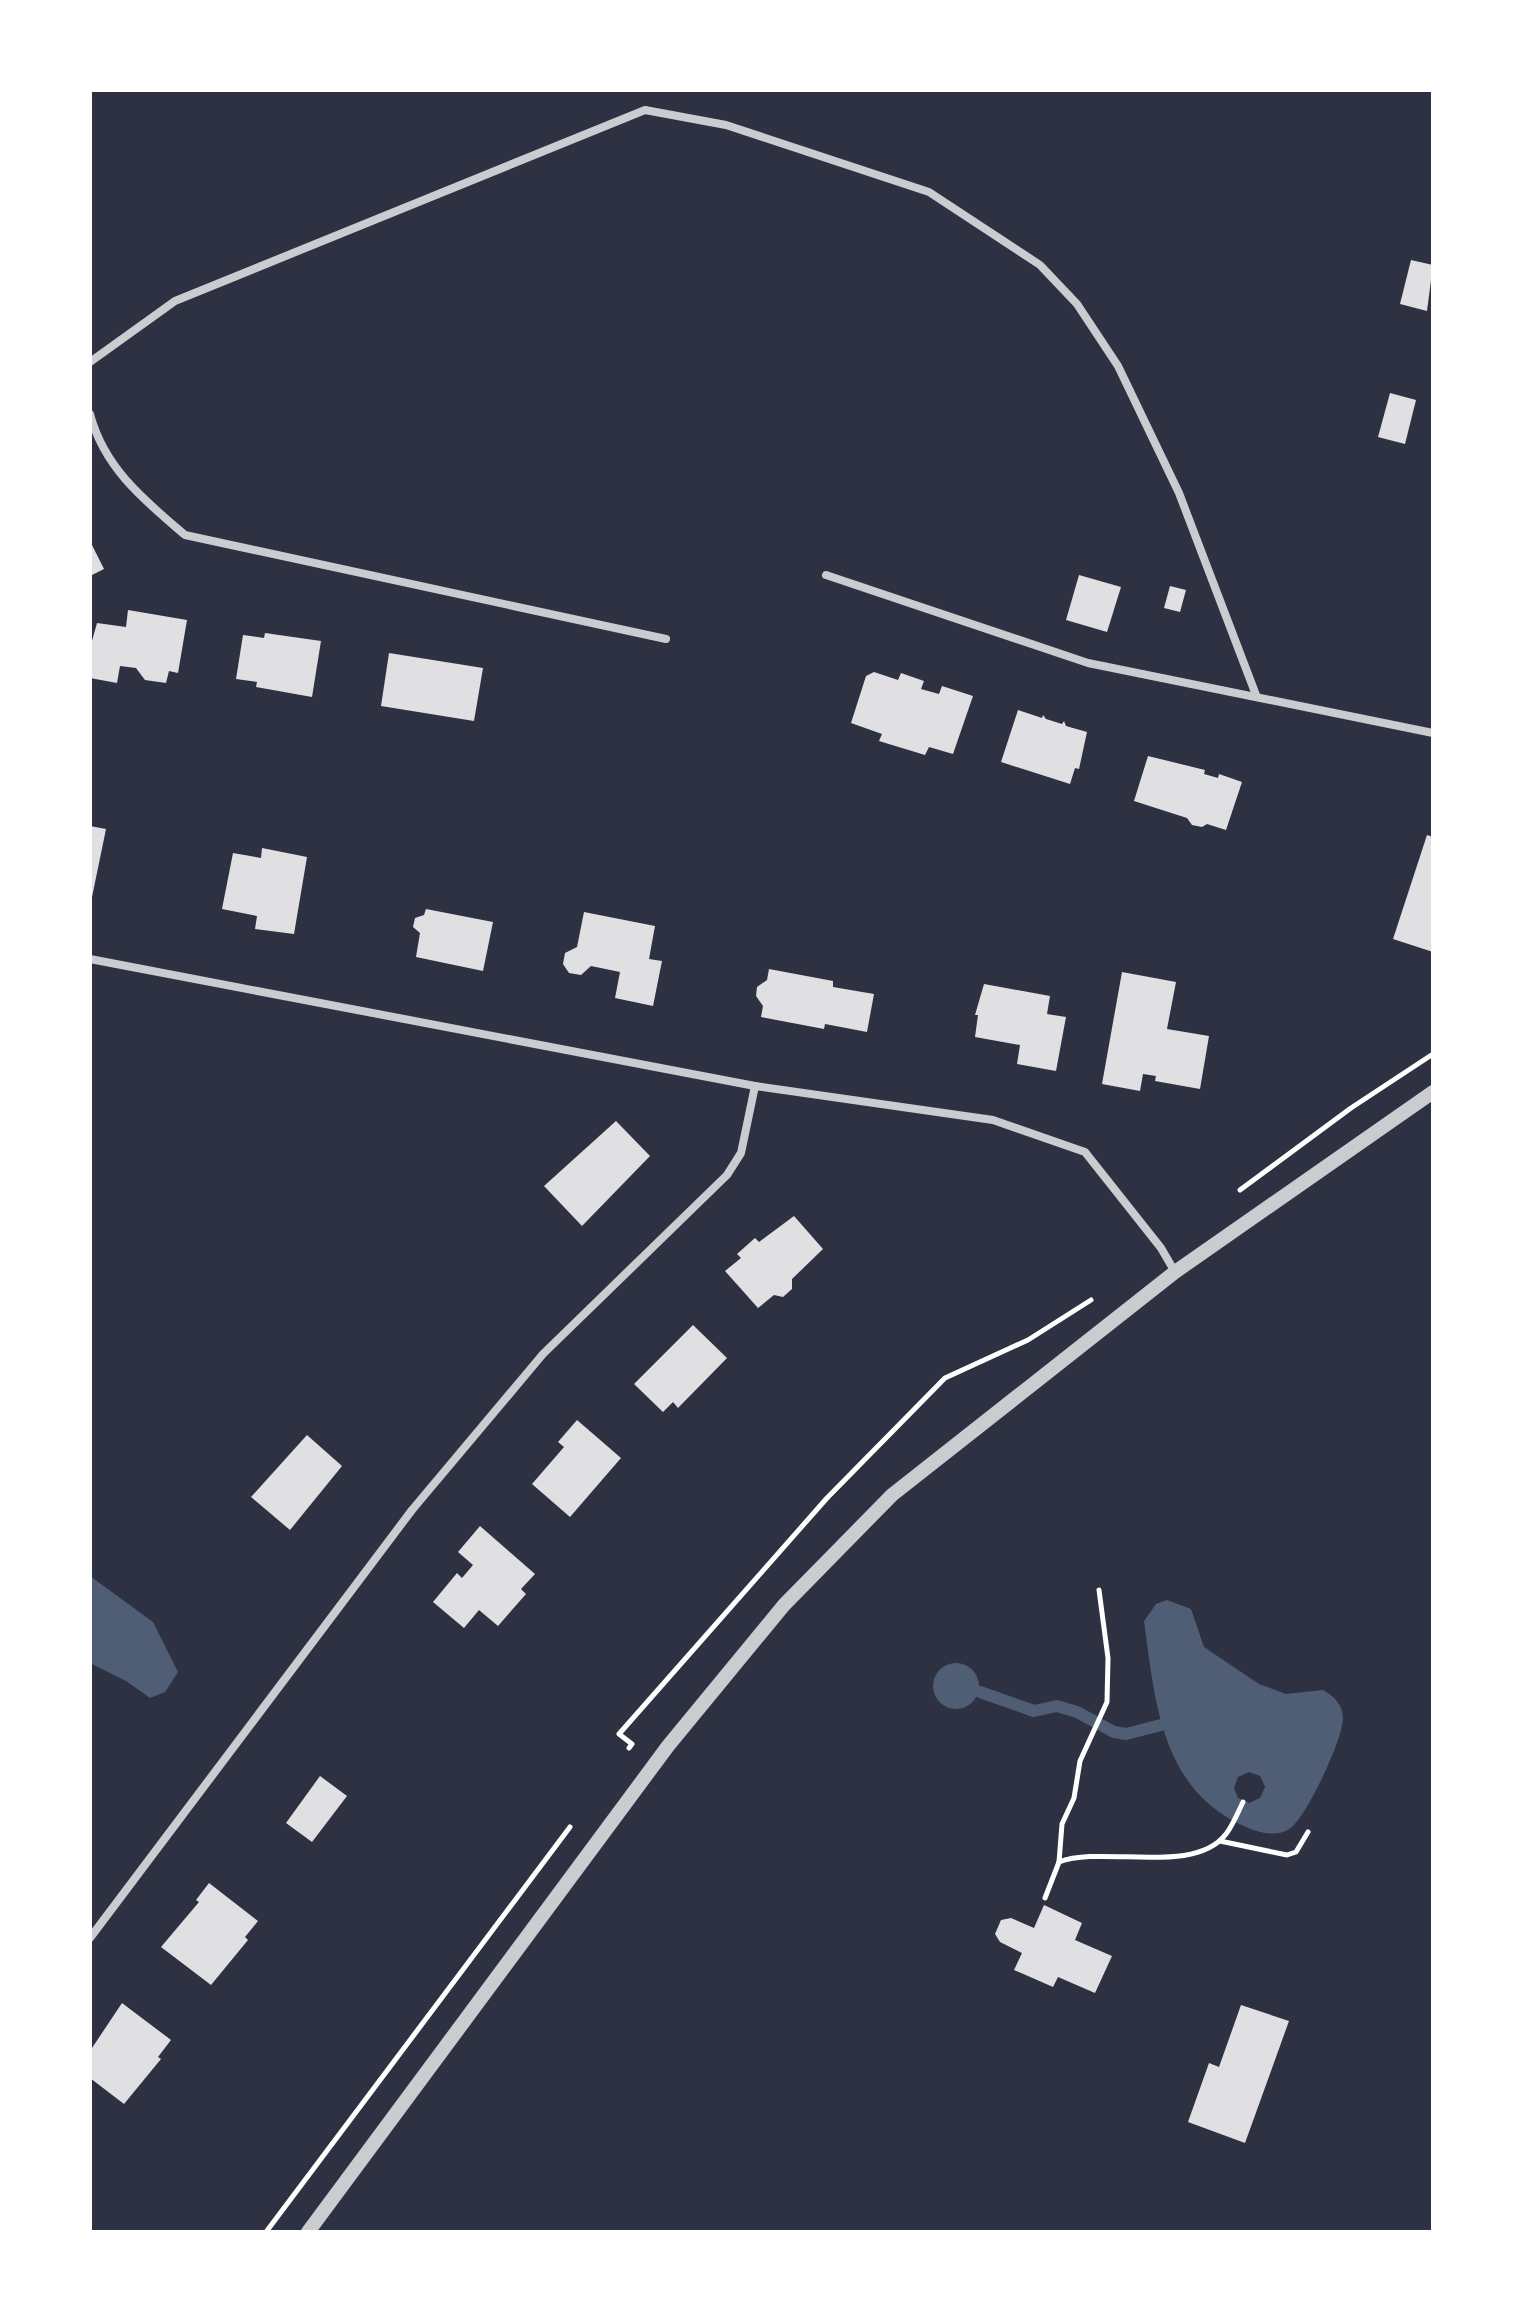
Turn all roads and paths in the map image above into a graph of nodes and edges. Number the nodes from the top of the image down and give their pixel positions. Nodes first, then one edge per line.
1 (90, 362) edge
2 (90, 414) edge
3 (826, 575) dead end
4 (666, 639) dead end
5 (1256, 695) junction
6 (1433, 733) edge
7 (90, 959) edge
8 (755, 1086) junction
9 (1433, 1092) edge
10 (1175, 1272) junction
11 (1099, 1590) dead end
12 (1243, 1802) dead end
13 (1308, 1832) dead end
14 (1219, 1841) junction
15 (1059, 1862) junction
16 (1045, 1898) dead end
17 (90, 1938) edge
18 (308, 2232) edge

1 - 5 street
2 - 4 street
3 - 5 street
5 - 6 street
7 - 8 street
8 - 10 street
8 - 17 street
9 - 10 street
10 - 18 street
11 - 15 path
12 - 14 path
13 - 14 path
14 - 15 path
15 - 16 path

